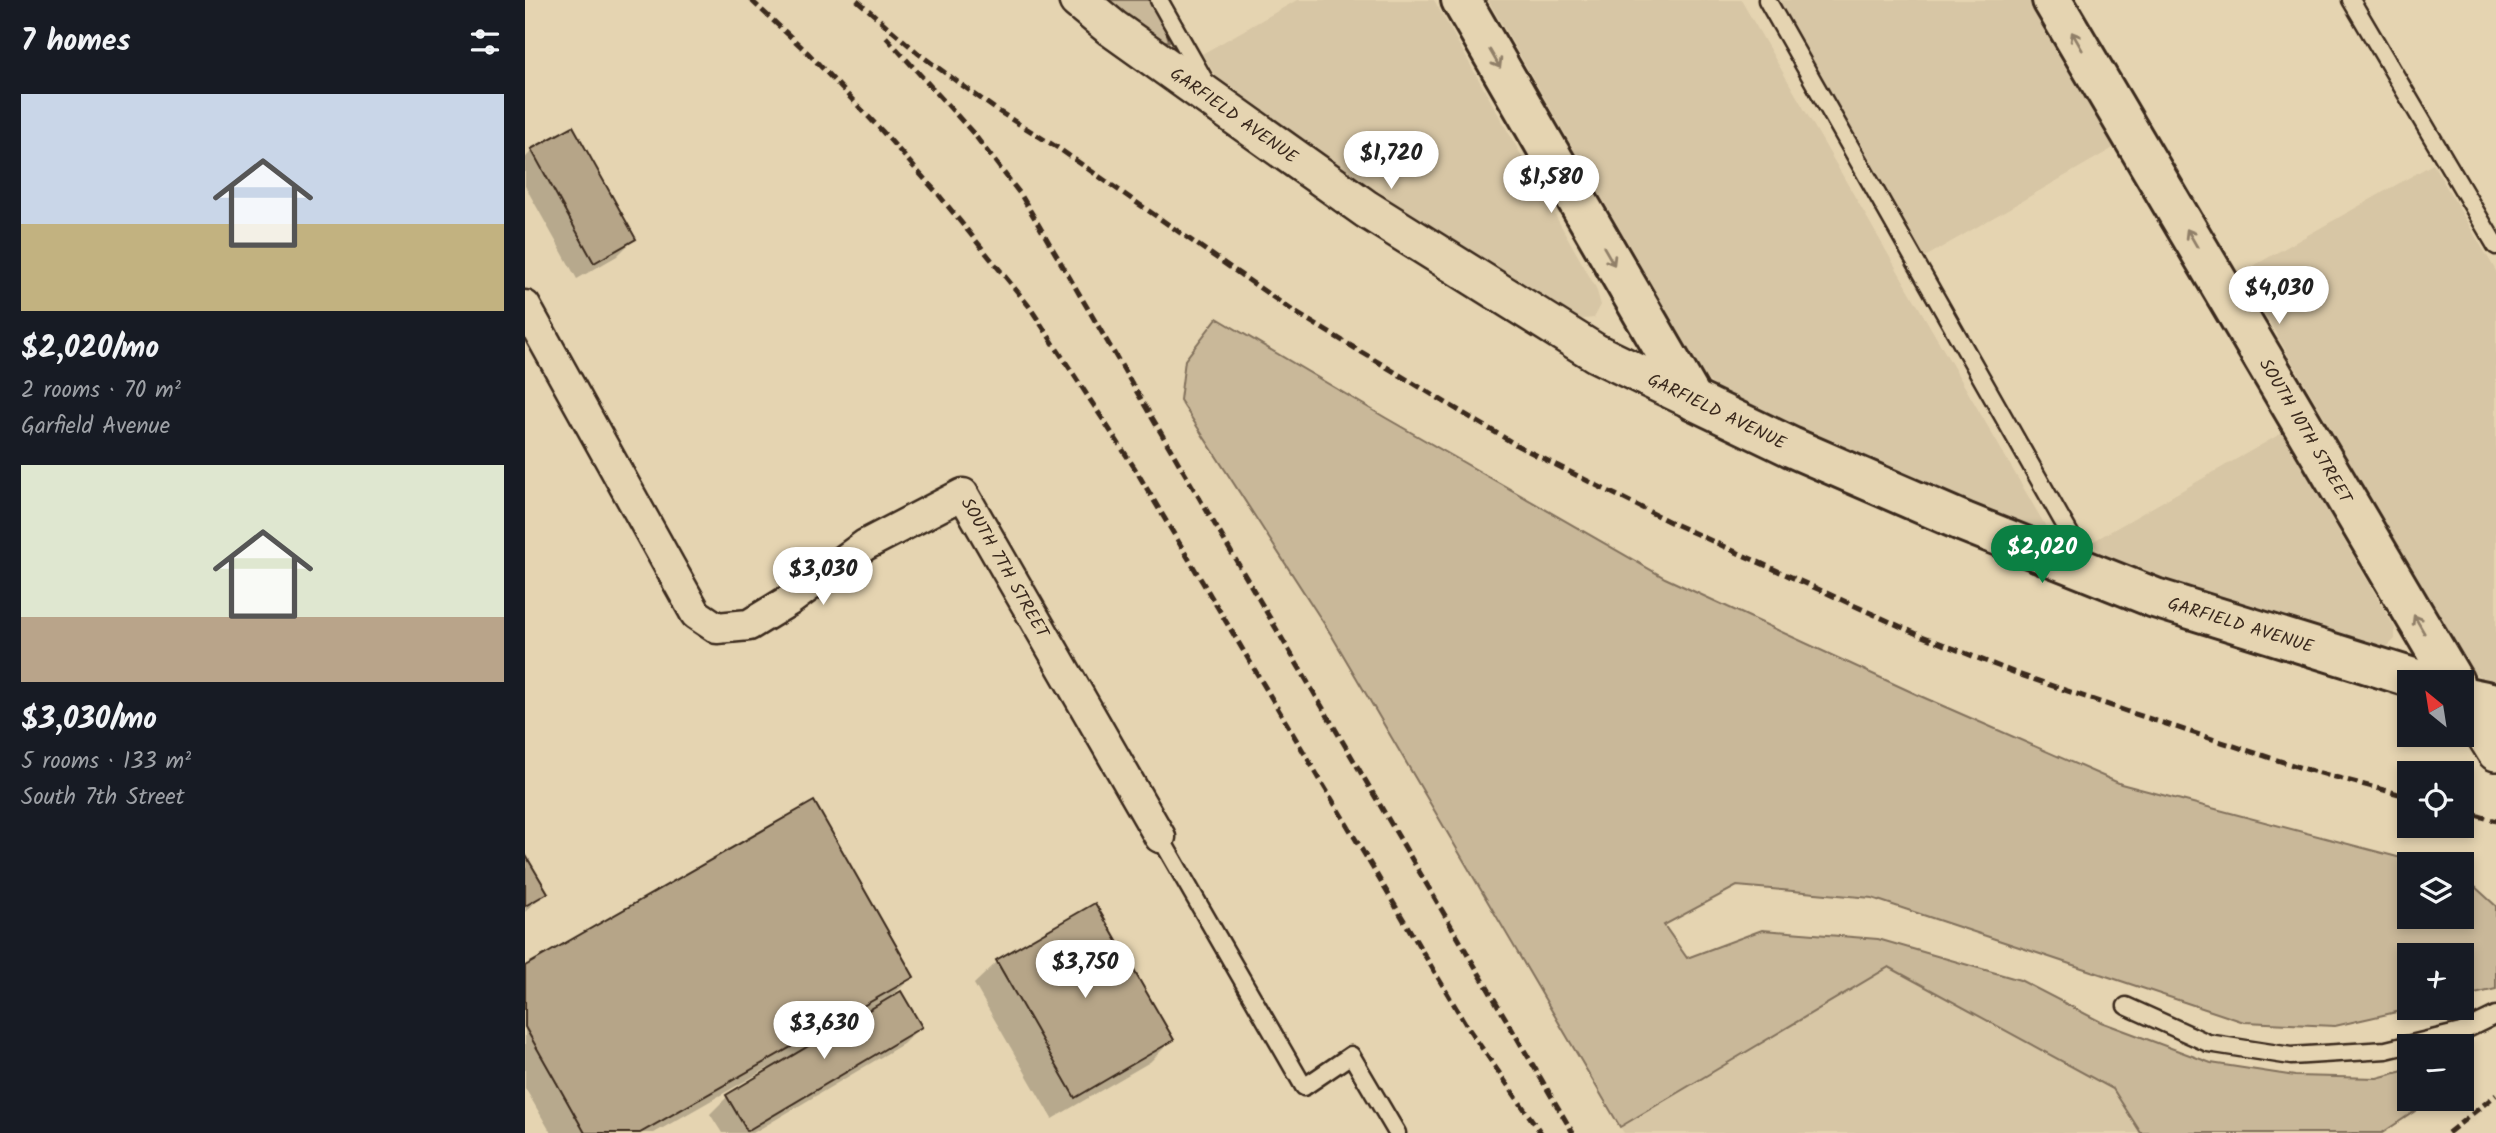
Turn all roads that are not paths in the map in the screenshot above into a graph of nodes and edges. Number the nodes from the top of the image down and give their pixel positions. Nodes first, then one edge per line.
1 (1079, 0) edge
2 (1159, 0) edge
3 (1461, 0) edge
4 (1767, 0) edge
5 (2052, 0) edge
6 (2351, 0) edge
7 (1217, 103) junction
8 (2496, 246) edge
9 (525, 306) edge
10 (1693, 400) junction
11 (2092, 572) junction
12 (2447, 670) edge
13 (2397, 673) edge
14 (2475, 699) edge
15 (2496, 703) edge
16 (2475, 717) edge
17 (2496, 752) edge
18 (1160, 837) joint
19 (2126, 1006) dead end
20 (2496, 1015) edge
21 (1397, 1133) edge

1 - 7 street, GARFIELD AVENUE
2 - 7 lane
3 -> 10 main road
4 - 11 lane
12 -> 5 main road, SOUTH 10TH STREET
6 - 8 lane
7 - 10 street, GARFIELD AVENUE
9 - 18 street, SOUTH 7TH STREET
10 - 11 main road, GARFIELD AVENUE
11 - 13 main road, GARFIELD AVENUE
14 - 15 main road
16 - 17 street
18 - 21 lane, SOUTH 7TH STREET
19 - 20 lane

